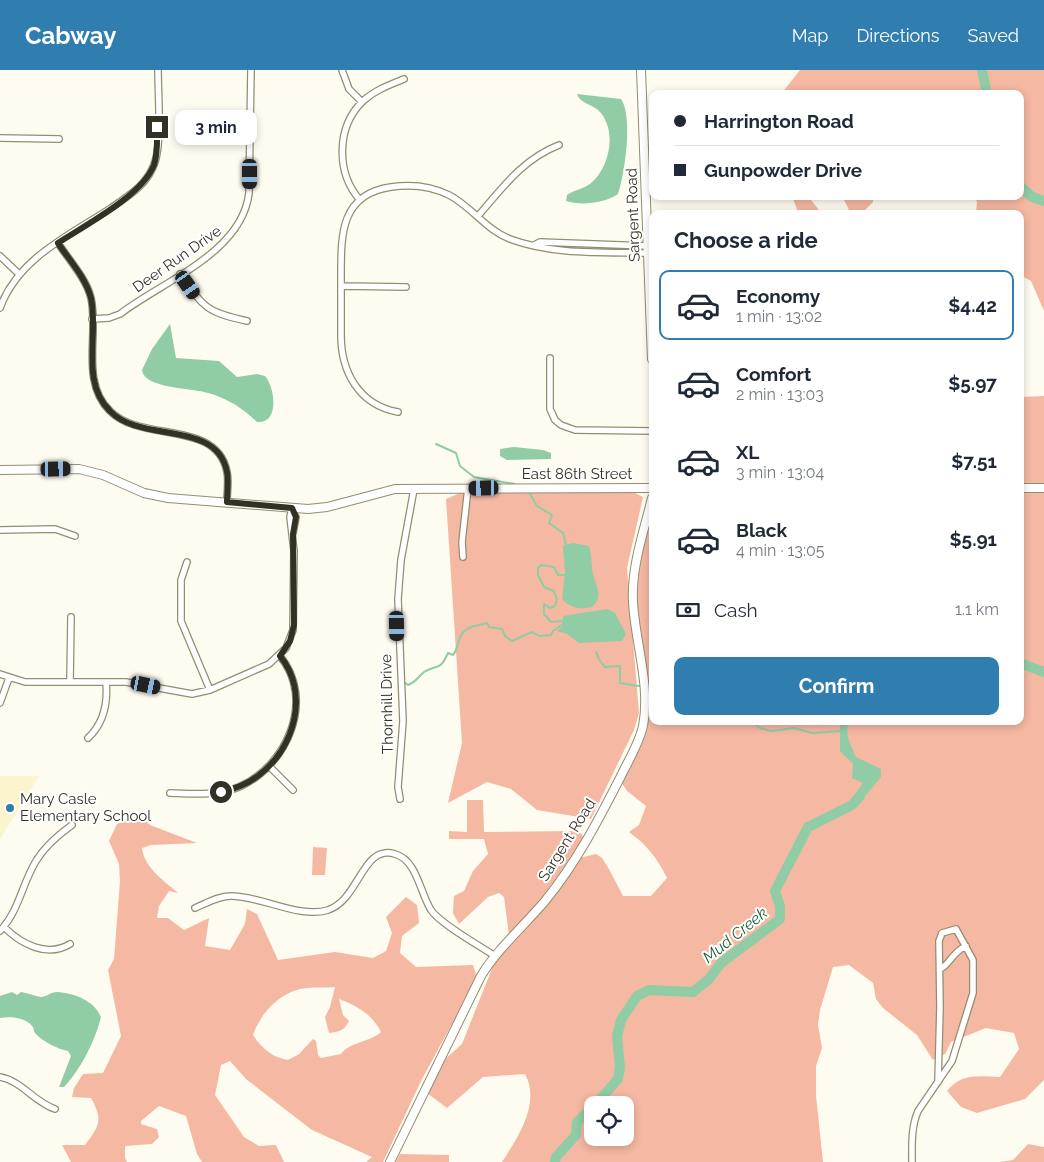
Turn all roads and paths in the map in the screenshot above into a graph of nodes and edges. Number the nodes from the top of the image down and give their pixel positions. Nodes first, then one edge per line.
1 (158, 70) edge
2 (251, 70) edge
3 (342, 70) edge
4 (641, 70) edge
5 (404, 80) dead end
6 (362, 102) junction
7 (0, 138) edge
8 (59, 139) dead end
9 (559, 145) dead end
10 (360, 200) junction
11 (478, 216) junction
12 (58, 243) junction
13 (648, 250) junction
14 (0, 256) edge
15 (19, 274) junction
16 (180, 274) junction
17 (649, 277) edge
18 (341, 286) junction
19 (406, 286) dead end
20 (0, 308) edge
21 (92, 319) junction
22 (247, 321) dead end
23 (550, 358) dead end
24 (398, 412) dead end
25 (649, 430) edge
26 (0, 470) edge
27 (468, 488) junction
28 (649, 488) edge
29 (1024, 488) edge
30 (1044, 488) edge
31 (414, 489) junction
32 (227, 502) junction
33 (292, 510) junction
34 (649, 512) edge
35 (0, 530) edge
36 (75, 536) dead end
37 (463, 557) dead end
38 (188, 562) dead end
39 (71, 617) dead end
40 (280, 656) junction
41 (0, 674) edge
42 (9, 678) junction
43 (70, 682) junction
44 (106, 682) junction
45 (210, 690) junction
46 (0, 703) edge
47 (88, 738) dead end
48 (269, 766) junction
49 (293, 790) dead end
50 (170, 794) dead end
51 (400, 799) dead end
52 (72, 824) dead end
53 (196, 908) dead end
54 (2, 929) edge
55 (70, 944) dead end
56 (966, 946) junction
57 (495, 956) junction
58 (940, 969) junction
59 (0, 1077) edge
60 (938, 1082) junction
61 (55, 1109) dead end
62 (390, 1162) edge
63 (912, 1162) edge

1 - 12 street
2 - 16 street, Deer Run Drive
3 - 6 street
4 - 13 street, Sargent Road
5 - 6 street
6 - 10 street
7 - 8 street
9 - 11 street
10 - 11 street
10 - 18 street
11 - 13 street
12 - 15 street
12 - 21 street
13 - 17 street, Sargent Road
14 - 15 street
15 - 20 street
16 - 21 street, Deer Run Drive
16 - 22 street
18 - 19 street
18 - 24 street
21 - 32 street
23 - 25 street
26 - 32 street, East 86th Street
27 - 28 street, East 86th Street
27 - 31 street, East 86th Street
27 - 37 street
29 - 30 street
31 - 33 street, East 86th Street
31 - 51 street, Thornhill Drive
32 - 33 street, East 86th Street
33 - 40 street
34 - 57 street, Sargent Road
35 - 36 street
38 - 45 street
39 - 43 street
40 - 45 street
40 - 48 street
41 - 42 street
42 - 43 street
42 - 46 street
43 - 44 street
44 - 45 street
44 - 47 street
48 - 49 street
48 - 50 street
52 - 54 street
53 - 57 street
54 - 55 street
56 - 58 street
56 - 58 street
56 - 60 street
57 - 62 street, Sargent Road
58 - 60 street
59 - 61 street
60 - 63 street

